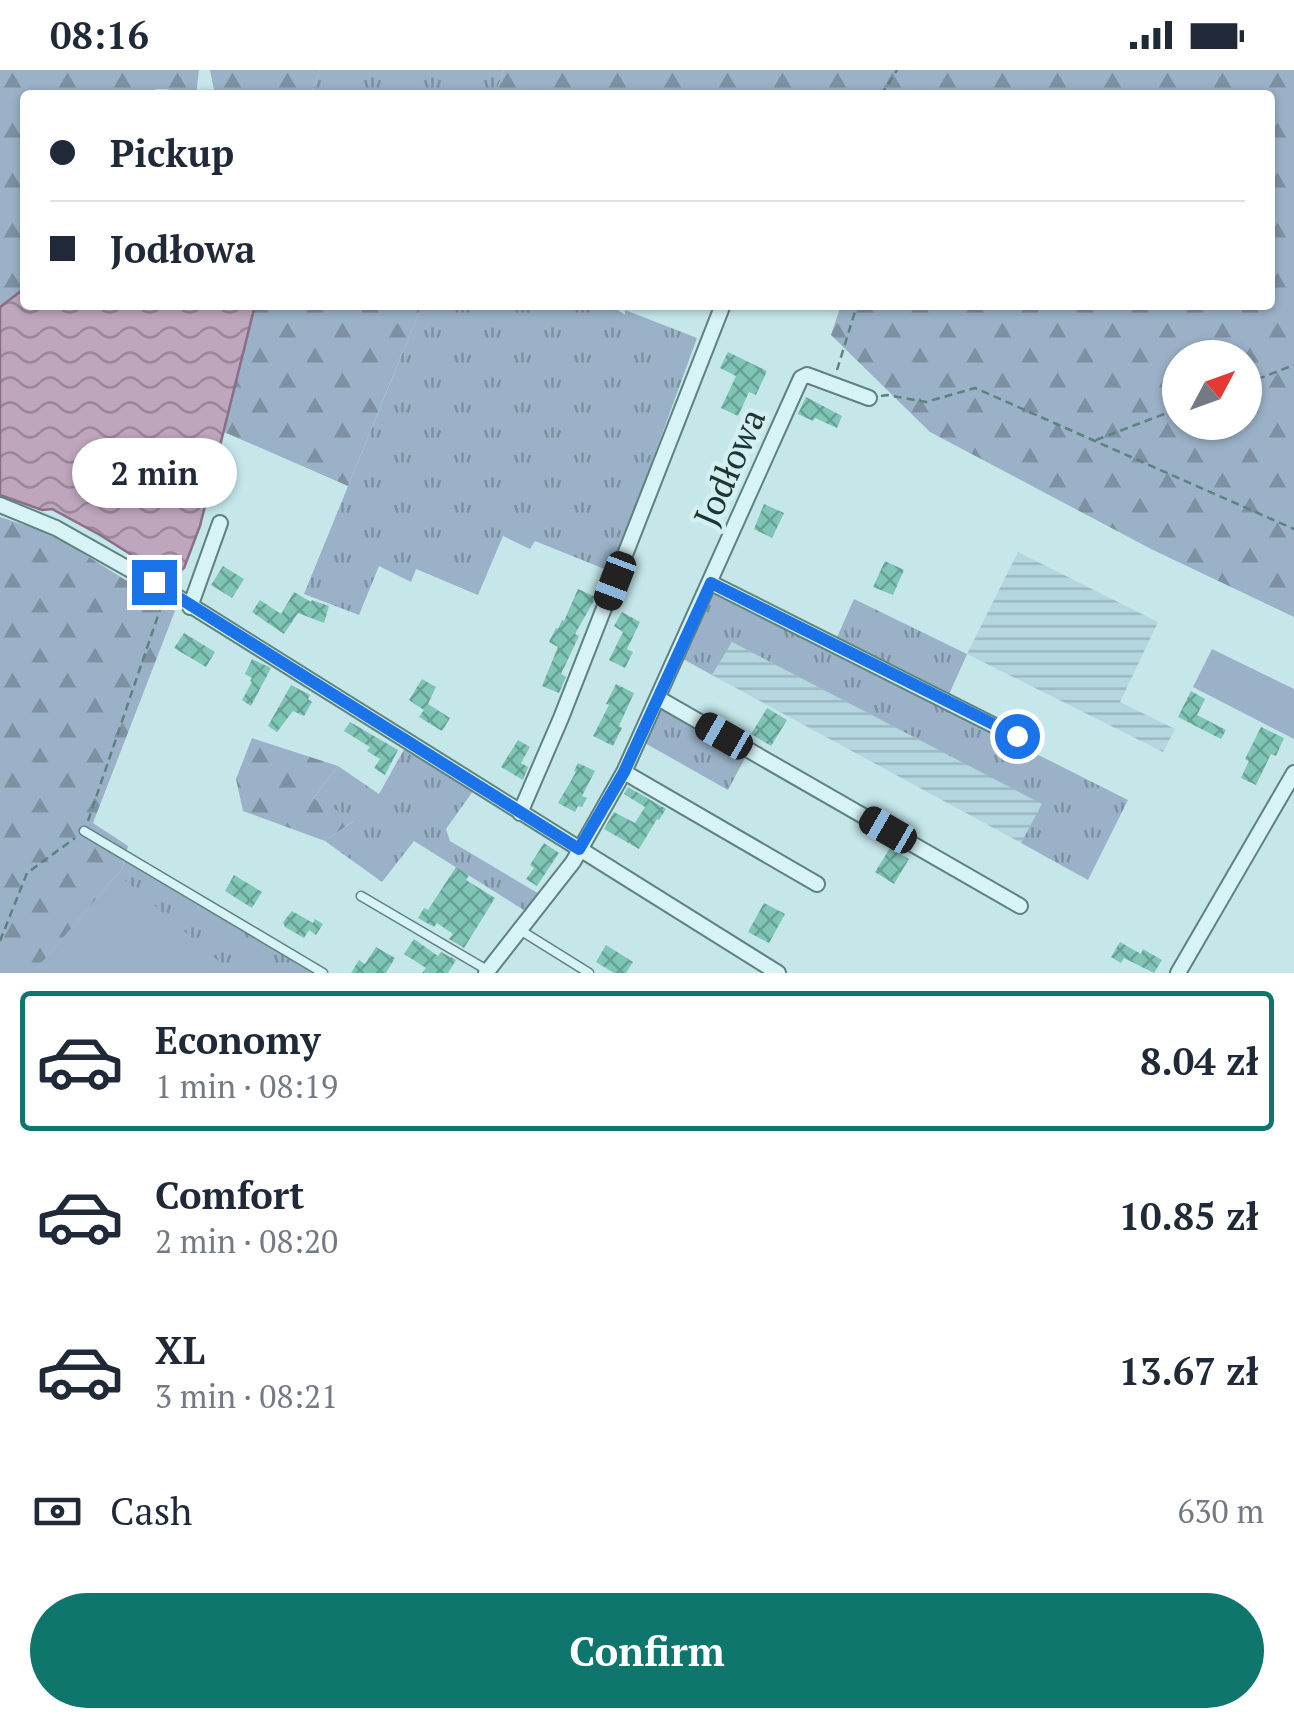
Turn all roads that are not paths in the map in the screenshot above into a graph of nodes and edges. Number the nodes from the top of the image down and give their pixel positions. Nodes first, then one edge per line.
1 (720, 310) edge
2 (869, 398) road end
3 (0, 504) edge
4 (220, 523) dead end
5 (711, 583) junction
6 (190, 607) junction
7 (658, 698) junction
8 (1017, 736) dead end
9 (624, 772) junction
10 (1294, 772) edge
11 (520, 813) junction
12 (84, 831) road end
13 (579, 849) junction
14 (817, 884) dead end
15 (361, 896) dead end
16 (1020, 906) dead end
17 (520, 930) junction
18 (487, 972) edge
19 (323, 973) edge
20 (589, 973) edge
21 (778, 973) edge
22 (1178, 973) edge

1 - 11 street
2 - 5 street, Jodłowa
3 - 6 street
4 - 6 street
5 - 7 street, Jodłowa
5 - 8 street
6 - 11 street
7 - 9 street, Jodłowa
7 - 16 street
9 - 13 street, Jodłowa
9 - 14 street
10 - 22 street
11 - 13 street
12 - 19 lane
13 - 17 street, Jodłowa
13 - 21 street
15 - 18 lane
17 - 18 street, Jodłowa
17 - 20 lane

